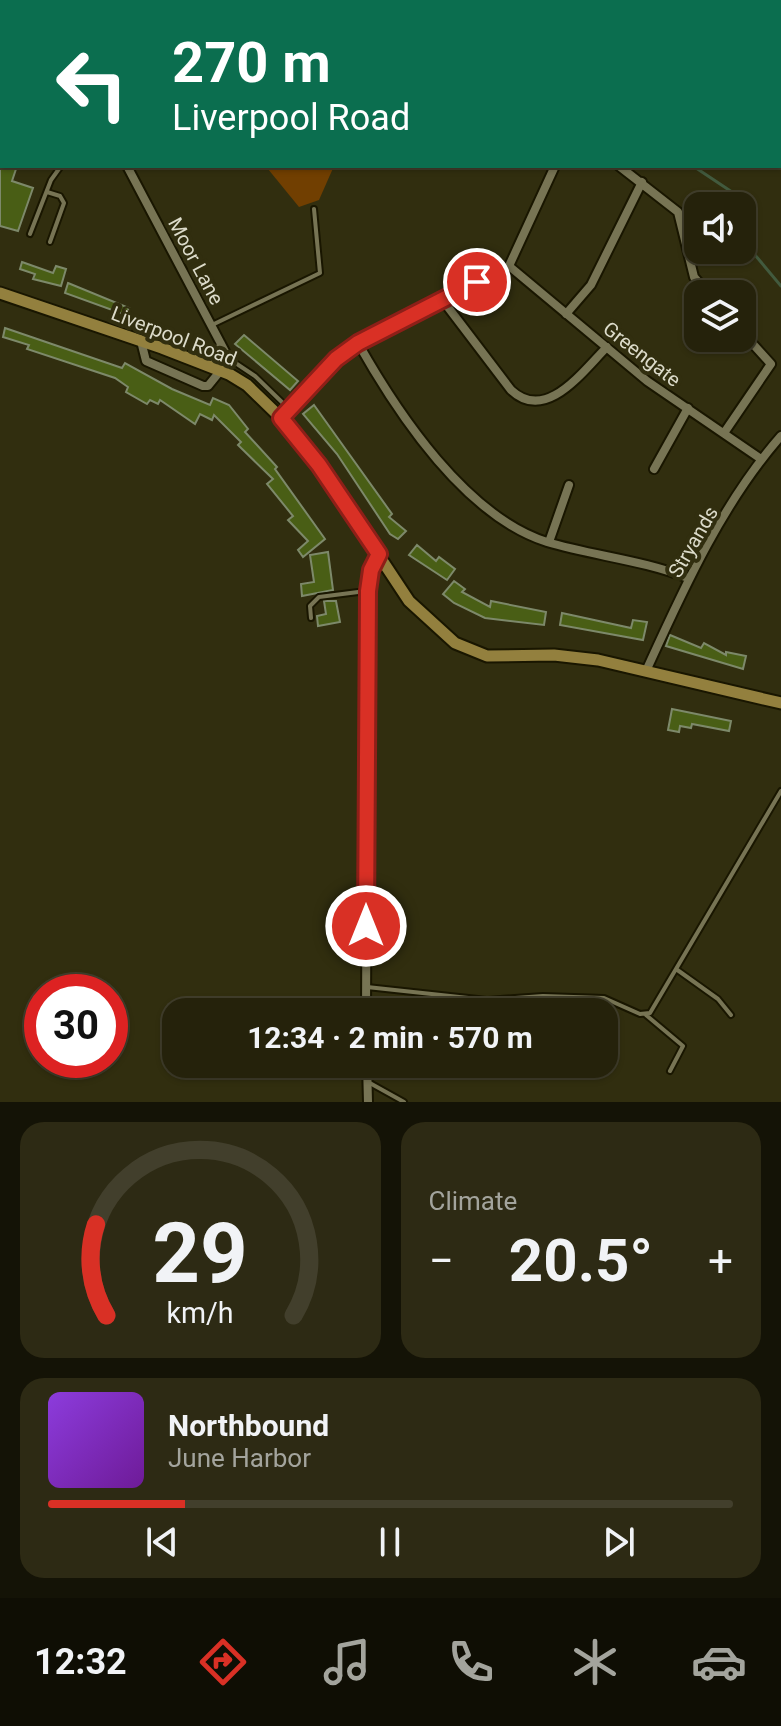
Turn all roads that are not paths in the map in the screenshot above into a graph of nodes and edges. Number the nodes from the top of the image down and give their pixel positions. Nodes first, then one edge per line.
1 (60, 168) edge
2 (128, 168) edge
3 (554, 168) edge
4 (622, 168) edge
5 (642, 182) junction
6 (47, 192) junction
7 (314, 209) dead end
8 (30, 234) dead end
9 (50, 242) dead end
10 (509, 266) junction
11 (697, 280) edge
12 (0, 293) edge
13 (441, 298) junction
14 (566, 314) junction
15 (212, 325) junction
16 (141, 341) junction
17 (221, 343) junction
18 (358, 343) junction
19 (607, 347) junction
20 (756, 347) edge
21 (229, 359) junction
22 (221, 370) junction
23 (688, 408) junction
24 (286, 414) junction
25 (724, 433) junction
26 (781, 436) edge
27 (761, 459) junction
28 (654, 469) dead end
29 (569, 485) dead end
30 (549, 542) junction
31 (379, 554) junction
32 (688, 578) junction
33 (368, 591) junction
34 (311, 618) dead end
35 (646, 671) junction
36 (781, 703) edge
37 (781, 791) edge
38 (676, 969) junction
39 (366, 987) junction
40 (366, 998) edge
41 (645, 1015) junction
42 (731, 1015) dead end
43 (670, 1071) dead end
44 (367, 1078) edge
45 (367, 1082) junction
46 (368, 1102) edge
47 (404, 1102) edge

1 - 6 lane
2 - 15 street, Moor Lane
3 - 10 street
4 - 5 street
5 - 11 street
5 - 14 street
6 - 8 lane
6 - 9 lane
7 - 15 lane
10 - 13 street
10 - 14 street, Greengate
12 - 16 street, Liverpool Road
13 - 18 street
13 - 19 street
14 - 19 street, Greengate
15 - 17 street, Moor Lane
16 - 22 street, Liverpool Road
16 - 22 street
17 - 21 street, Moor Lane
17 - 22 street
18 - 24 street
18 - 30 street
19 - 23 street, Greengate
20 - 25 street
21 - 22 street, Moor Lane
21 - 24 lane
22 - 24 street, Liverpool Road
23 - 25 street, Greengate
23 - 28 street
24 - 31 street, Liverpool Road
25 - 27 street, Greengate
26 - 27 street, Stryands
27 - 32 street, Stryands
29 - 30 street
30 - 32 street
31 - 33 street
31 - 35 street, Liverpool Road
32 - 35 street, Stryands
33 - 34 lane
33 - 39 street
35 - 36 street, Liverpool Road
37 - 38 lane
38 - 41 lane
38 - 42 lane
39 - 40 street
39 - 41 lane
41 - 43 lane
44 - 45 street
45 - 46 street
45 - 47 lane

